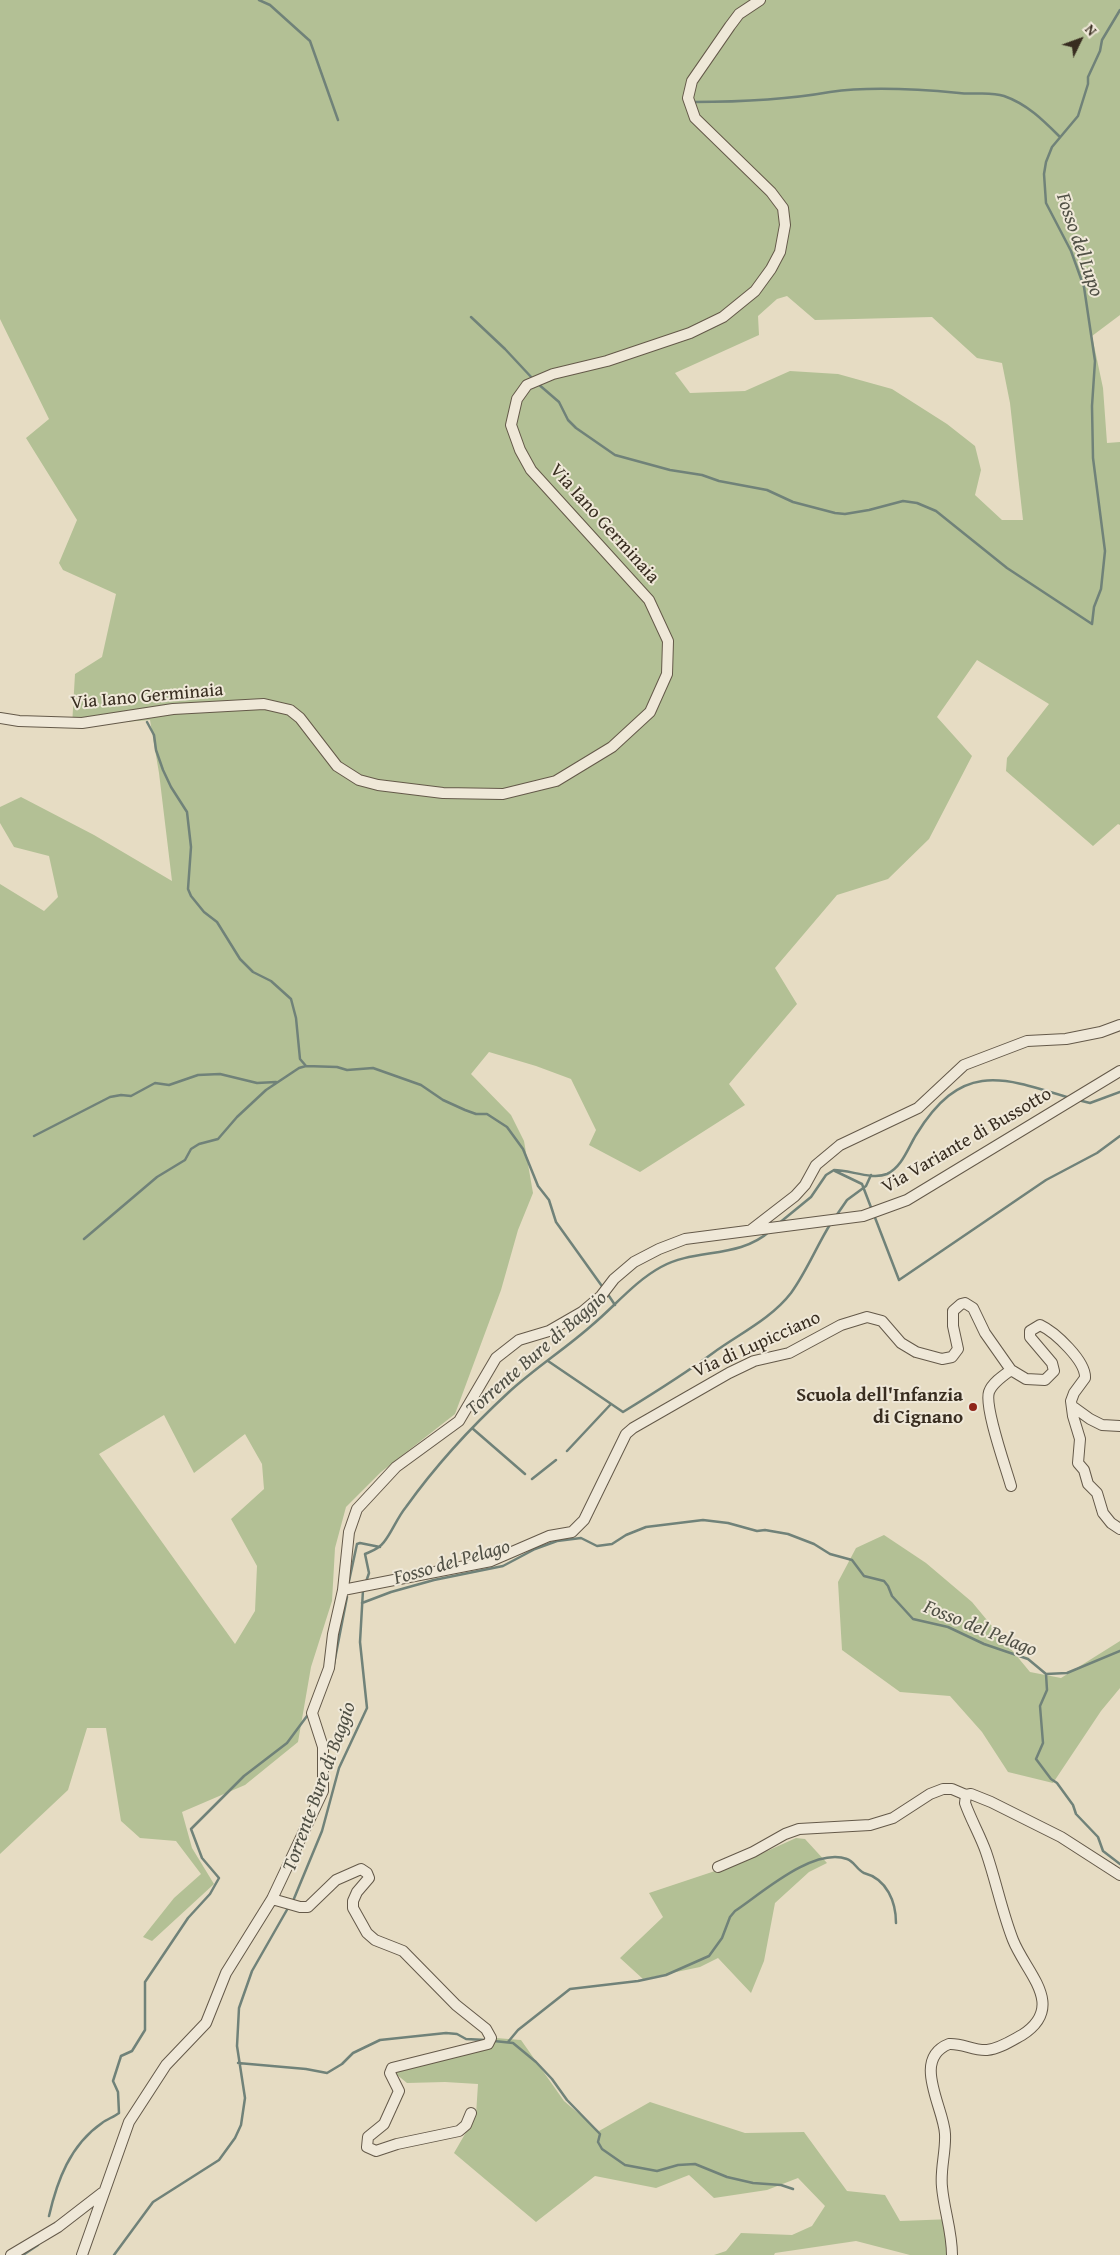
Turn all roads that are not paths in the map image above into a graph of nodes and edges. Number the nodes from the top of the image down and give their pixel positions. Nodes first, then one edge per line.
1 (760, 0) edge
2 (0, 718) edge
3 (1120, 1025) edge
4 (1120, 1071) edge
5 (750, 1231) junction
6 (1011, 1370) junction
7 (1072, 1406) junction
8 (1120, 1426) edge
9 (1011, 1486) dead end
10 (1120, 1529) edge
11 (348, 1589) junction
12 (966, 1795) junction
13 (718, 1867) dead end
14 (1120, 1875) edge
15 (275, 1900) junction
16 (471, 2113) dead end
17 (103, 2192) junction
18 (11, 2255) edge
19 (82, 2255) edge
20 (952, 2255) edge

1 - 2 street, Via Iano Germinaia
3 - 5 street
4 - 5 street, Via Variante di Bussotto
5 - 11 street, Via Variante di Bussotto
6 - 7 street
6 - 9 street
6 - 11 street, Via di Lupicciano
7 - 8 street
7 - 10 street
11 - 15 street, Via Variante di Bussotto
12 - 13 street
12 - 14 street
12 - 20 street
15 - 16 street
15 - 17 street, Via Variante di Bussotto
17 - 18 street
17 - 19 street, Via Variante di Bussotto

